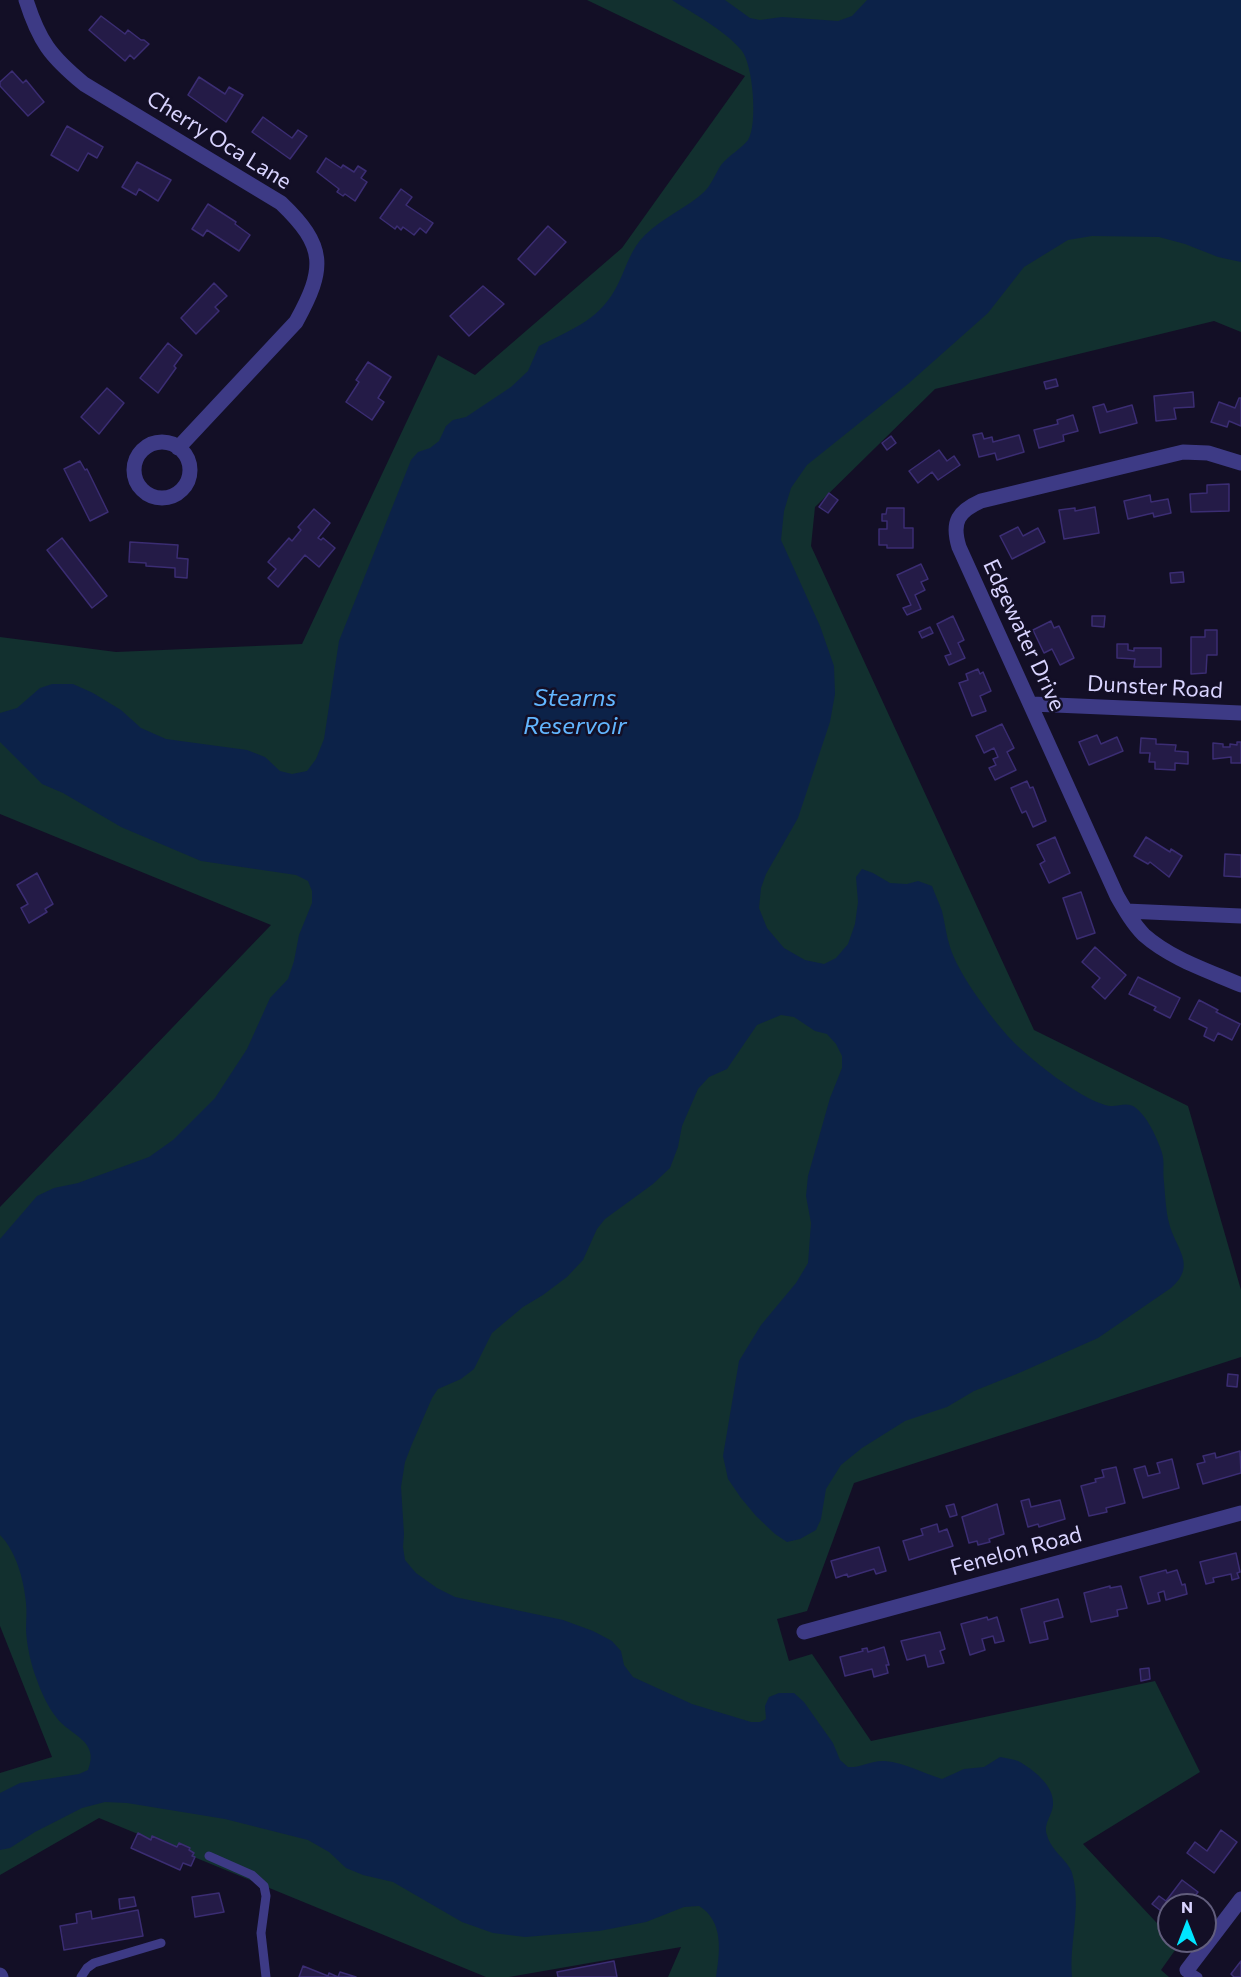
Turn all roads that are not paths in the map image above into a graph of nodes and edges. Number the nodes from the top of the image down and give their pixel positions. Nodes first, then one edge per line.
1 (26, 0) edge
2 (178, 448) dead end
3 (1241, 463) edge
4 (1032, 704) junction
5 (1241, 713) edge
6 (1126, 911) junction
7 (1241, 916) edge
8 (1241, 985) edge
9 (1241, 1513) edge
10 (804, 1632) dead end
11 (209, 1856) dead end
12 (1241, 1899) edge
13 (161, 1943) dead end
14 (1192, 1974) edge
15 (81, 1977) edge
16 (266, 1977) edge

1 - 2 street, Cherry Oca Lane
3 - 4 street, Edgewater Drive
4 - 5 street, Dunster Road
4 - 6 street, Edgewater Drive
6 - 7 street
6 - 8 street, Edgewater Drive
9 - 10 street, Fenelon Road
11 - 16 lane
12 - 14 street
13 - 15 lane

